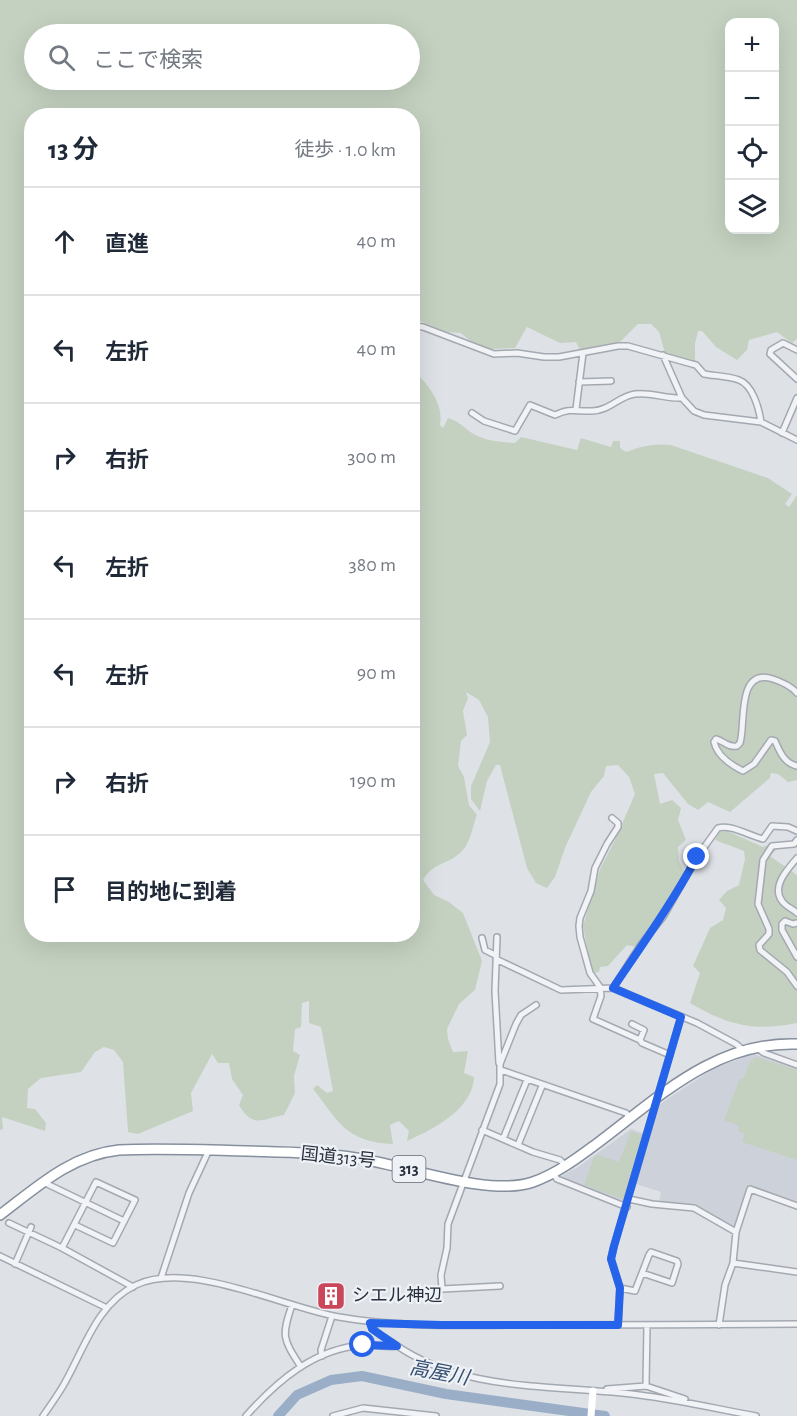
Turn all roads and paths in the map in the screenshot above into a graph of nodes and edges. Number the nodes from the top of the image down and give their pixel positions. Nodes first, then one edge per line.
1 (420, 327) edge
2 (797, 350) edge
3 (583, 353) junction
4 (663, 356) junction
5 (797, 379) edge
6 (611, 381) dead end
7 (579, 382) junction
8 (682, 398) junction
9 (797, 398) edge
10 (576, 409) junction
11 (472, 413) dead end
12 (761, 422) junction
13 (782, 433) junction
14 (797, 440) edge
15 (797, 693) edge
16 (797, 766) edge
17 (612, 818) dead end
18 (797, 831) edge
19 (797, 840) edge
20 (797, 858) edge
21 (797, 913) edge
22 (797, 923) edge
23 (482, 938) dead end
24 (497, 938) dead end
25 (497, 957) junction
26 (797, 957) edge
27 (797, 986) edge
28 (600, 987) junction
29 (613, 988) junction
30 (536, 1005) dead end
31 (681, 1017) junction
32 (632, 1024) dead end
33 (640, 1040) junction
34 (797, 1044) edge
35 (756, 1047) junction
36 (743, 1050) junction
37 (670, 1054) junction
38 (797, 1065) edge
39 (500, 1067) junction
40 (527, 1080) junction
41 (542, 1086) junction
42 (657, 1099) junction
43 (631, 1118) junction
44 (482, 1130) junction
45 (503, 1138) junction
46 (518, 1145) junction
47 (209, 1150) junction
48 (566, 1166) junction
49 (553, 1173) junction
50 (464, 1181) junction
51 (43, 1182) junction
52 (629, 1199) junction
53 (85, 1203) junction
54 (797, 1206) edge
55 (627, 1207) junction
56 (0, 1215) edge
57 (124, 1221) junction
58 (9, 1223) dead end
59 (75, 1225) junction
60 (30, 1230) junction
61 (736, 1232) junction
62 (62, 1248) junction
63 (0, 1256) edge
64 (733, 1263) junction
65 (15, 1264) junction
66 (797, 1272) edge
67 (642, 1273) junction
68 (161, 1278) junction
69 (500, 1286) dead end
70 (133, 1287) junction
71 (620, 1288) junction
72 (292, 1305) junction
73 (107, 1308) junction
74 (332, 1316) junction
75 (370, 1323) junction
76 (797, 1324) edge
77 (618, 1325) junction
78 (647, 1325) junction
79 (719, 1325) junction
80 (397, 1346) junction
81 (322, 1356) junction
82 (301, 1367) junction
83 (646, 1386) junction
84 (595, 1391) junction
85 (688, 1402) junction
86 (336, 1415) edge
87 (43, 1416) edge
88 (246, 1416) edge
89 (436, 1416) edge
90 (591, 1416) edge
91 (756, 1416) edge

1 - 3 street
2 - 5 street
3 - 4 street
3 - 7 street
4 - 8 street
4 - 12 street
6 - 7 street
7 - 10 street
8 - 10 street
8 - 12 street
9 - 13 street
10 - 11 street
12 - 13 street
13 - 14 street
15 - 16 street
17 - 28 street
18 - 29 street
19 - 27 street
20 - 21 street
22 - 26 street
23 - 25 street
24 - 25 street
25 - 28 street
25 - 39 street
28 - 29 street
28 - 33 street
29 - 31 street
30 - 39 street
31 - 36 street
31 - 37 street
32 - 33 street
33 - 37 street
34 - 35 highway, 国道313号 / 313
35 - 36 highway, 国道313号 / 313
35 - 38 street
36 - 42 highway, 国道313号 / 313
37 - 42 street
39 - 40 street
39 - 44 street
40 - 41 street
40 - 45 street
41 - 43 street
41 - 46 street
42 - 43 highway, 国道313号 / 313
42 - 52 street
43 - 48 highway, 国道313号 / 313
44 - 45 street
44 - 50 street
45 - 46 street
46 - 48 street
47 - 50 highway, 国道313号 / 313
47 - 51 highway, 国道313号 / 313
47 - 68 street
48 - 49 highway, 国道313号 / 313
49 - 50 highway, 国道313号 / 313
49 - 55 street
50 - 69 street
51 - 53 street
51 - 56 highway, 国道313号 / 313
52 - 55 street
52 - 61 street
53 - 57 street
53 - 57 street
53 - 59 street
54 - 61 street
55 - 71 street
57 - 59 street
58 - 60 street
59 - 62 street
60 - 62 street
60 - 65 street
61 - 64 street
62 - 70 street
63 - 65 street
64 - 66 street
64 - 79 street
65 - 73 street
67 - 67 street
67 - 71 street
68 - 70 street
68 - 72 street
70 - 73 street
71 - 77 street
72 - 74 street
72 - 82 street
73 - 87 street
74 - 75 street
74 - 81 street
75 - 77 street
75 - 80 street
76 - 79 street
77 - 78 street
78 - 79 street
78 - 83 street
80 - 81 street
80 - 84 street
81 - 82 street
82 - 88 street
83 - 84 street
83 - 85 street
84 - 85 street
84 - 90 street
85 - 91 street
86 - 89 street

